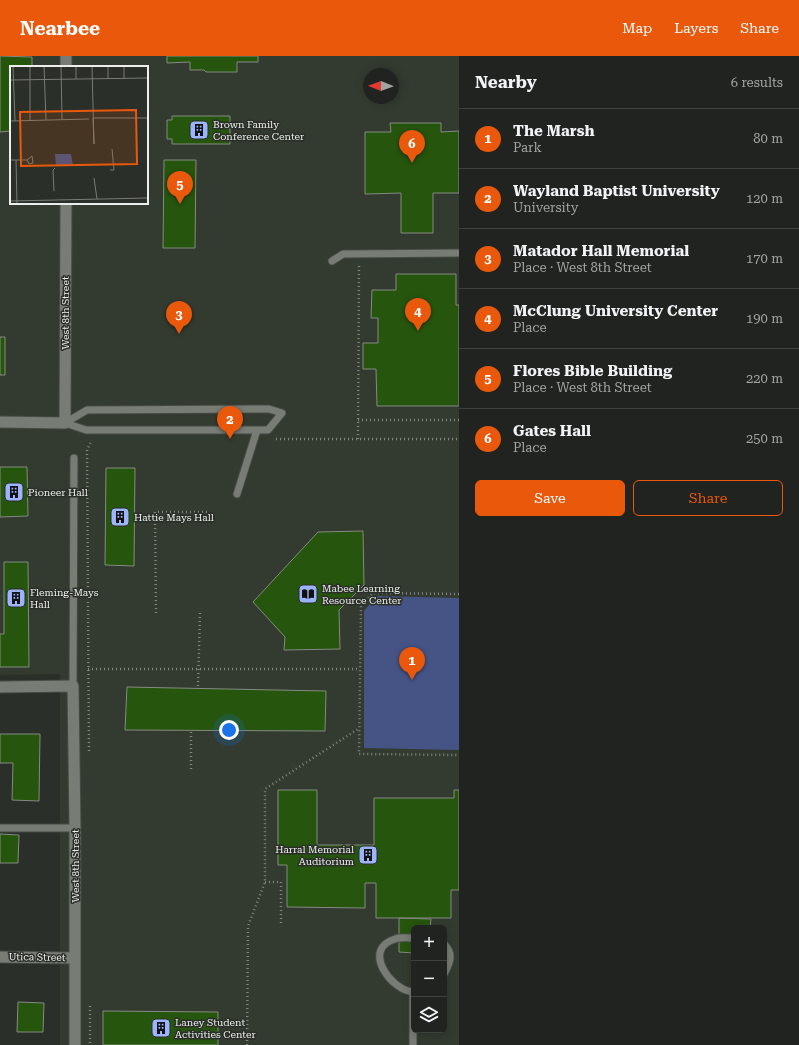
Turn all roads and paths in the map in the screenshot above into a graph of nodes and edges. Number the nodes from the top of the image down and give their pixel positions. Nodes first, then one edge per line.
1 (66, 204) edge
2 (459, 253) edge
3 (332, 261) dead end
4 (366, 264) dead end
5 (358, 420) junction
6 (459, 420) edge
7 (0, 422) edge
8 (65, 423) junction
9 (257, 430) junction
10 (255, 439) junction
11 (358, 439) junction
12 (459, 439) edge
13 (88, 450) dead end
14 (74, 458) dead end
15 (237, 494) dead end
16 (208, 512) dead end
17 (459, 594) edge
18 (200, 612) dead end
19 (156, 613) dead end
20 (88, 669) junction
21 (198, 669) junction
22 (360, 669) junction
23 (73, 686) junction
24 (198, 686) dead end
25 (0, 687) edge
26 (358, 728) junction
27 (191, 732) dead end
28 (459, 755) edge
29 (89, 756) dead end
30 (191, 768) dead end
31 (0, 828) edge
32 (75, 828) junction
33 (265, 882) junction
34 (280, 925) dead end
35 (411, 938) edge
36 (447, 948) edge
37 (0, 957) edge
38 (74, 958) junction
39 (447, 967) edge
40 (411, 992) edge
41 (413, 997) edge
42 (90, 998) dead end
43 (75, 1045) edge
44 (90, 1045) edge
45 (247, 1045) edge
46 (413, 1045) edge

1 - 8 street, West 8th Street
2 - 3 lane
4 - 5 path
5 - 6 path
5 - 11 path
7 - 8 street
8 - 9 lane
8 - 9 lane
9 - 10 lane
10 - 11 path
10 - 15 lane
11 - 12 path
13 - 20 path
14 - 23 lane
16 - 19 path
17 - 22 path
18 - 21 path
20 - 21 path
20 - 29 path
21 - 22 path
21 - 24 path
22 - 26 path
23 - 25 street
23 - 32 street, West 8th Street
26 - 28 path
26 - 33 path
27 - 30 path
31 - 32 lane
32 - 38 street, West 8th Street
33 - 34 path
33 - 45 path
35 - 40 lane
36 - 39 lane
37 - 38 street, Utica Street
38 - 43 street, West 8th Street
41 - 46 lane
42 - 44 path

